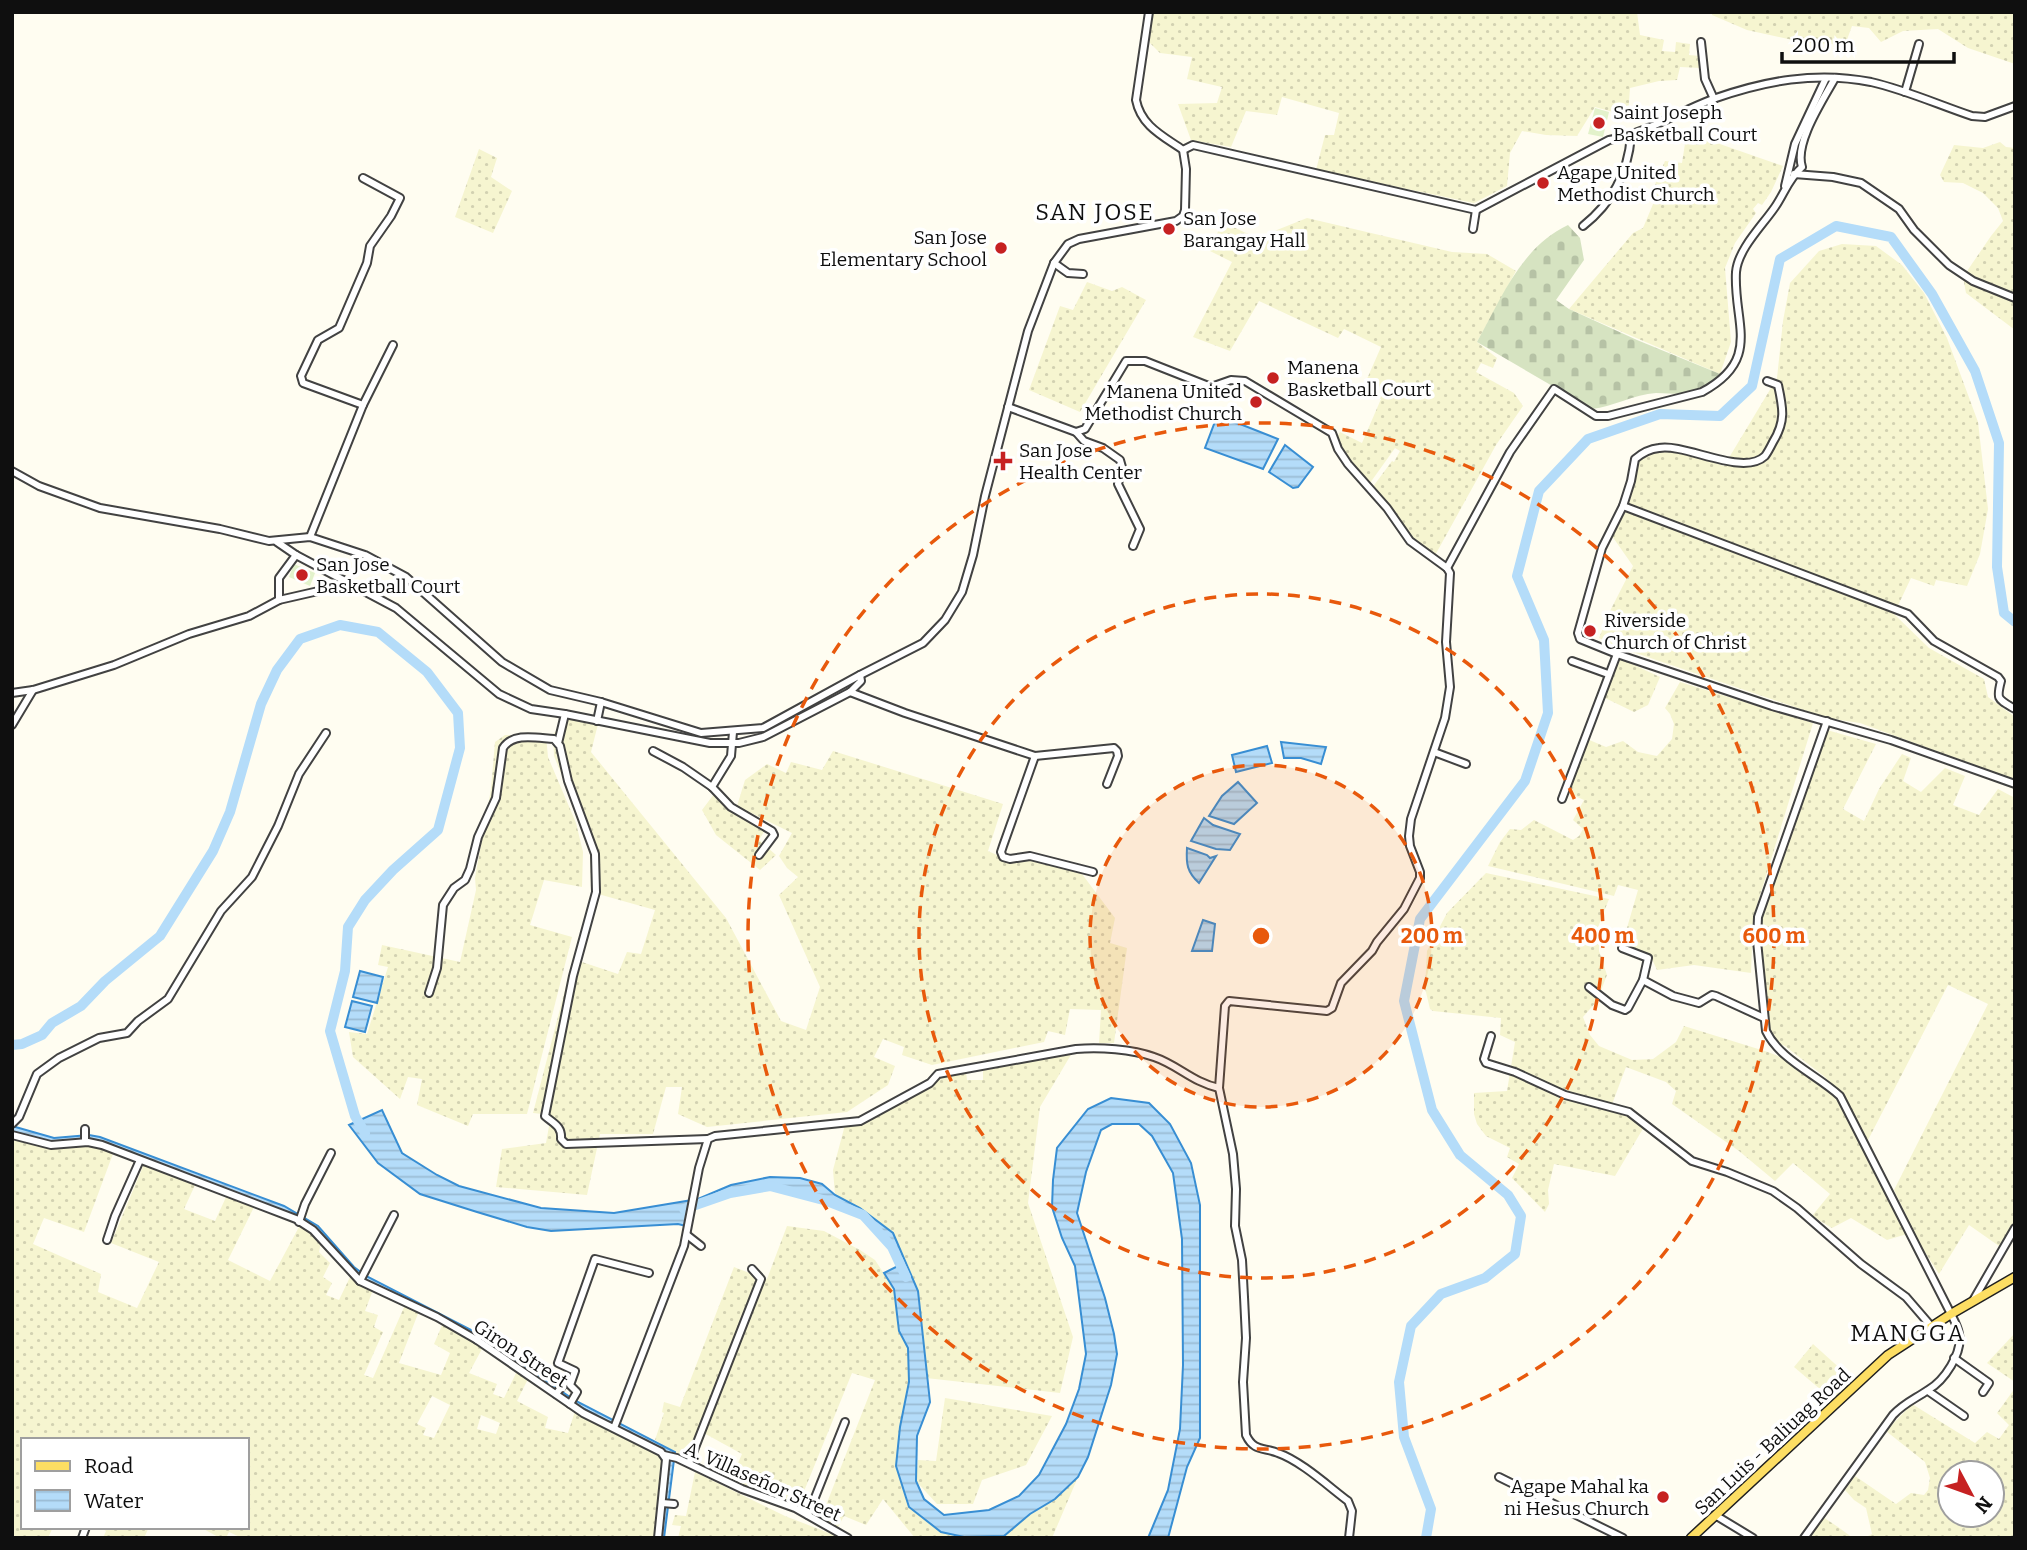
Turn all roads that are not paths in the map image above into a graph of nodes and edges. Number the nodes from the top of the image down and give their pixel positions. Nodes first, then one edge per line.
1 (1149, 12) edge
2 (1701, 42) dead end
3 (1919, 44) dead end
4 (1826, 78) junction
5 (1835, 78) junction
6 (1905, 92) junction
7 (1714, 99) junction
8 (2015, 106) edge
9 (1631, 136) junction
10 (1183, 150) junction
11 (1794, 174) junction
12 (363, 178) dead end
13 (1783, 194) junction
14 (1476, 210) junction
15 (1583, 226) dead end
16 (1473, 229) dead end
17 (1055, 263) junction
18 (1083, 274) dead end
19 (2015, 299) edge
20 (393, 345) dead end
21 (1767, 381) dead end
22 (363, 405) junction
23 (1008, 407) junction
24 (1076, 432) junction
25 (12, 471) edge
26 (1623, 506) junction
27 (310, 537) junction
28 (278, 542) junction
29 (1133, 546) dead end
30 (296, 555) junction
31 (1447, 568) junction
32 (350, 584) junction
33 (279, 600) junction
34 (1617, 654) junction
35 (1572, 661) dead end
36 (1608, 674) junction
37 (860, 675) junction
38 (33, 690) junction
39 (850, 692) junction
40 (12, 693) edge
41 (601, 702) junction
42 (2015, 709) edge
43 (565, 713) junction
44 (597, 721) junction
45 (1827, 721) junction
46 (12, 725) edge
47 (733, 732) junction
48 (326, 733) dead end
49 (558, 743) junction
50 (733, 743) junction
51 (653, 751) dead end
52 (1434, 752) junction
53 (1035, 756) junction
54 (1466, 764) dead end
55 (1107, 784) dead end
56 (2015, 784) edge
57 (712, 787) junction
58 (1562, 799) dead end
59 (759, 855) dead end
60 (1093, 872) dead end
61 (1622, 948) dead end
62 (1643, 980) junction
63 (1588, 987) dead end
64 (429, 993) dead end
65 (1764, 1017) junction
66 (1491, 1036) dead end
67 (1219, 1088) junction
68 (12, 1124) edge
69 (12, 1135) edge
70 (108, 1136) dead end
71 (708, 1139) junction
72 (105, 1144) junction
73 (331, 1153) dead end
74 (141, 1160) junction
75 (394, 1215) dead end
76 (301, 1219) junction
77 (2015, 1228) edge
78 (688, 1231) junction
79 (107, 1240) dead end
80 (701, 1246) dead end
81 (752, 1269) dead end
82 (649, 1273) dead end
83 (2015, 1277) edge
84 (362, 1278) junction
85 (1973, 1301) junction
86 (1951, 1314) junction
87 (1931, 1326) junction
88 (483, 1330) dead end
89 (477, 1339) junction
90 (1954, 1358) junction
91 (564, 1384) dead end
92 (1928, 1391) junction
93 (1983, 1392) dead end
94 (557, 1394) junction
95 (572, 1402) junction
96 (1964, 1416) dead end
97 (845, 1422) dead end
98 (615, 1425) junction
99 (670, 1456) junction
100 (688, 1463) junction
101 (1499, 1477) dead end
102 (808, 1515) junction
103 (1715, 1515) junction
104 (658, 1538) edge
105 (848, 1538) edge
106 (1349, 1538) edge
107 (1623, 1538) edge
108 (1691, 1538) edge
109 (1753, 1538) edge
110 (1804, 1538) edge

1 - 10 street
2 - 7 street
3 - 6 street
4 - 5 street
4 - 7 street
4 - 13 street
5 - 6 street
5 - 11 street
6 - 8 street
7 - 9 street
9 - 14 street
9 - 15 street
10 - 14 street
10 - 17 street
11 - 13 street
11 - 19 street
12 - 22 street
13 - 31 street
14 - 16 street
17 - 18 street
17 - 23 street
20 - 22 street
21 - 26 street
22 - 27 street
23 - 24 street
23 - 37 street
24 - 29 street
24 - 31 street
25 - 28 street
26 - 34 street
26 - 42 street
27 - 28 street
27 - 41 street
28 - 30 street
30 - 32 street
30 - 33 street
31 - 52 street
32 - 33 street
32 - 43 street
33 - 38 street
34 - 36 street
34 - 45 street
35 - 36 street
36 - 58 street
37 - 39 street
37 - 47 street
38 - 40 street
38 - 46 street
39 - 50 street
39 - 53 street
41 - 44 street
41 - 47 street
43 - 44 street
43 - 49 street
44 - 50 street
45 - 56 street
45 - 65 street
47 - 50 street
48 - 68 street
49 - 64 street
49 - 71 street
50 - 57 street
51 - 57 street
52 - 54 street
52 - 67 street
53 - 55 street
53 - 60 street
57 - 59 street
61 - 62 street
62 - 63 street
62 - 65 street
65 - 86 street
66 - 87 street
67 - 71 street
67 - 106 street
69 - 72 street, Giron Street
70 - 72 street
71 - 78 street
72 - 74 street, Giron Street
73 - 76 street
74 - 76 street, Giron Street
74 - 79 street
75 - 84 street
76 - 84 street, Giron Street
77 - 85 street
78 - 80 street
78 - 98 street
81 - 100 street
82 - 95 street
83 - 85 main road, San Luis - Baliuag Road
84 - 89 street, Giron Street
85 - 86 main road, San Luis - Baliuag Road
86 - 87 main road, San Luis - Baliuag Road
86 - 90 street
87 - 103 main road, San Luis - Baliuag Road
88 - 89 street
89 - 94 street, Giron Street
90 - 92 street
90 - 93 street
91 - 94 street
92 - 96 street
92 - 110 street
94 - 95 street, Giron Street
95 - 98 street, Giron Street
97 - 102 street
98 - 99 street, Giron Street
99 - 100 street, A. Villaseñor Street
99 - 104 street
100 - 102 street, A. Villaseñor Street
101 - 107 street
102 - 105 street, A. Villaseñor Street
103 - 108 main road, San Luis - Baliuag Road
103 - 109 street

